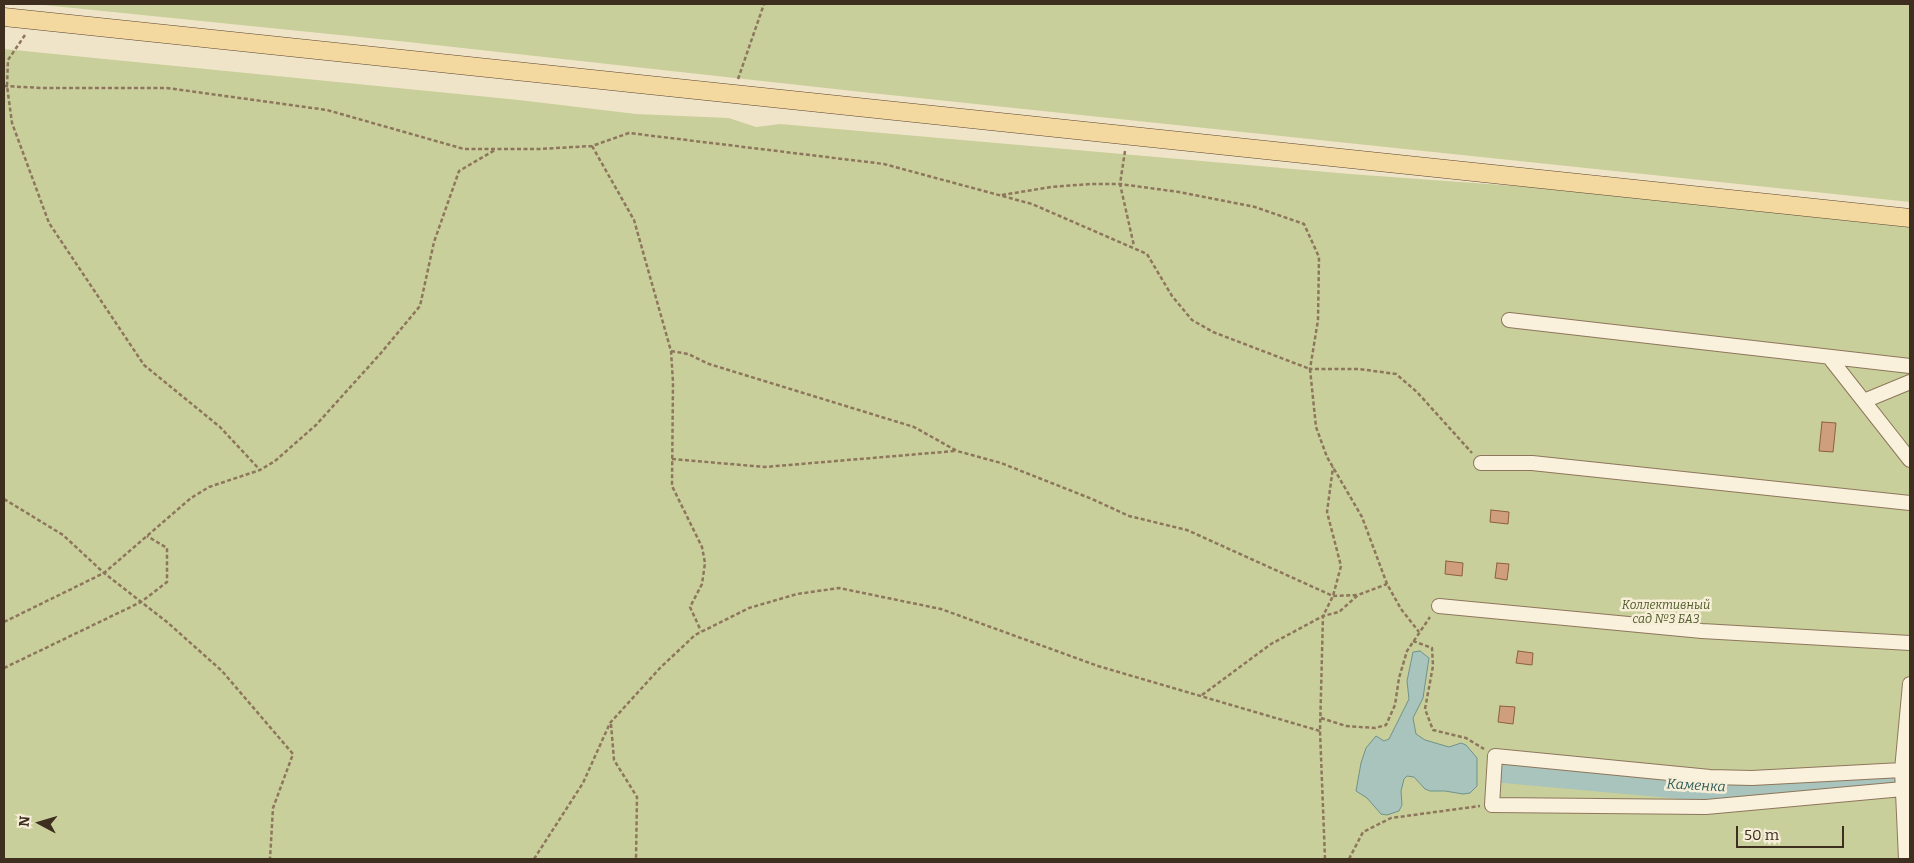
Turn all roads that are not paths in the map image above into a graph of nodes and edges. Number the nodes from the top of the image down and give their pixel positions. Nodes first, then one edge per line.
1 (4, 18) edge
2 (1910, 218) edge
3 (1509, 320) dead end
4 (1828, 357) junction
5 (1910, 366) edge
6 (1910, 382) edge
7 (1864, 401) junction
8 (1910, 460) edge
9 (1481, 464) road end
10 (1910, 503) edge
11 (1439, 606) road end
12 (1910, 643) edge
13 (1910, 684) edge
14 (1902, 770) junction
15 (1903, 789) junction
16 (1906, 859) edge

1 - 2 main road
3 - 4 street
4 - 5 street
4 - 7 street
6 - 7 street
7 - 8 street
9 - 10 street
11 - 12 street
13 - 14 street
14 - 15 street
14 - 15 street
15 - 16 street

